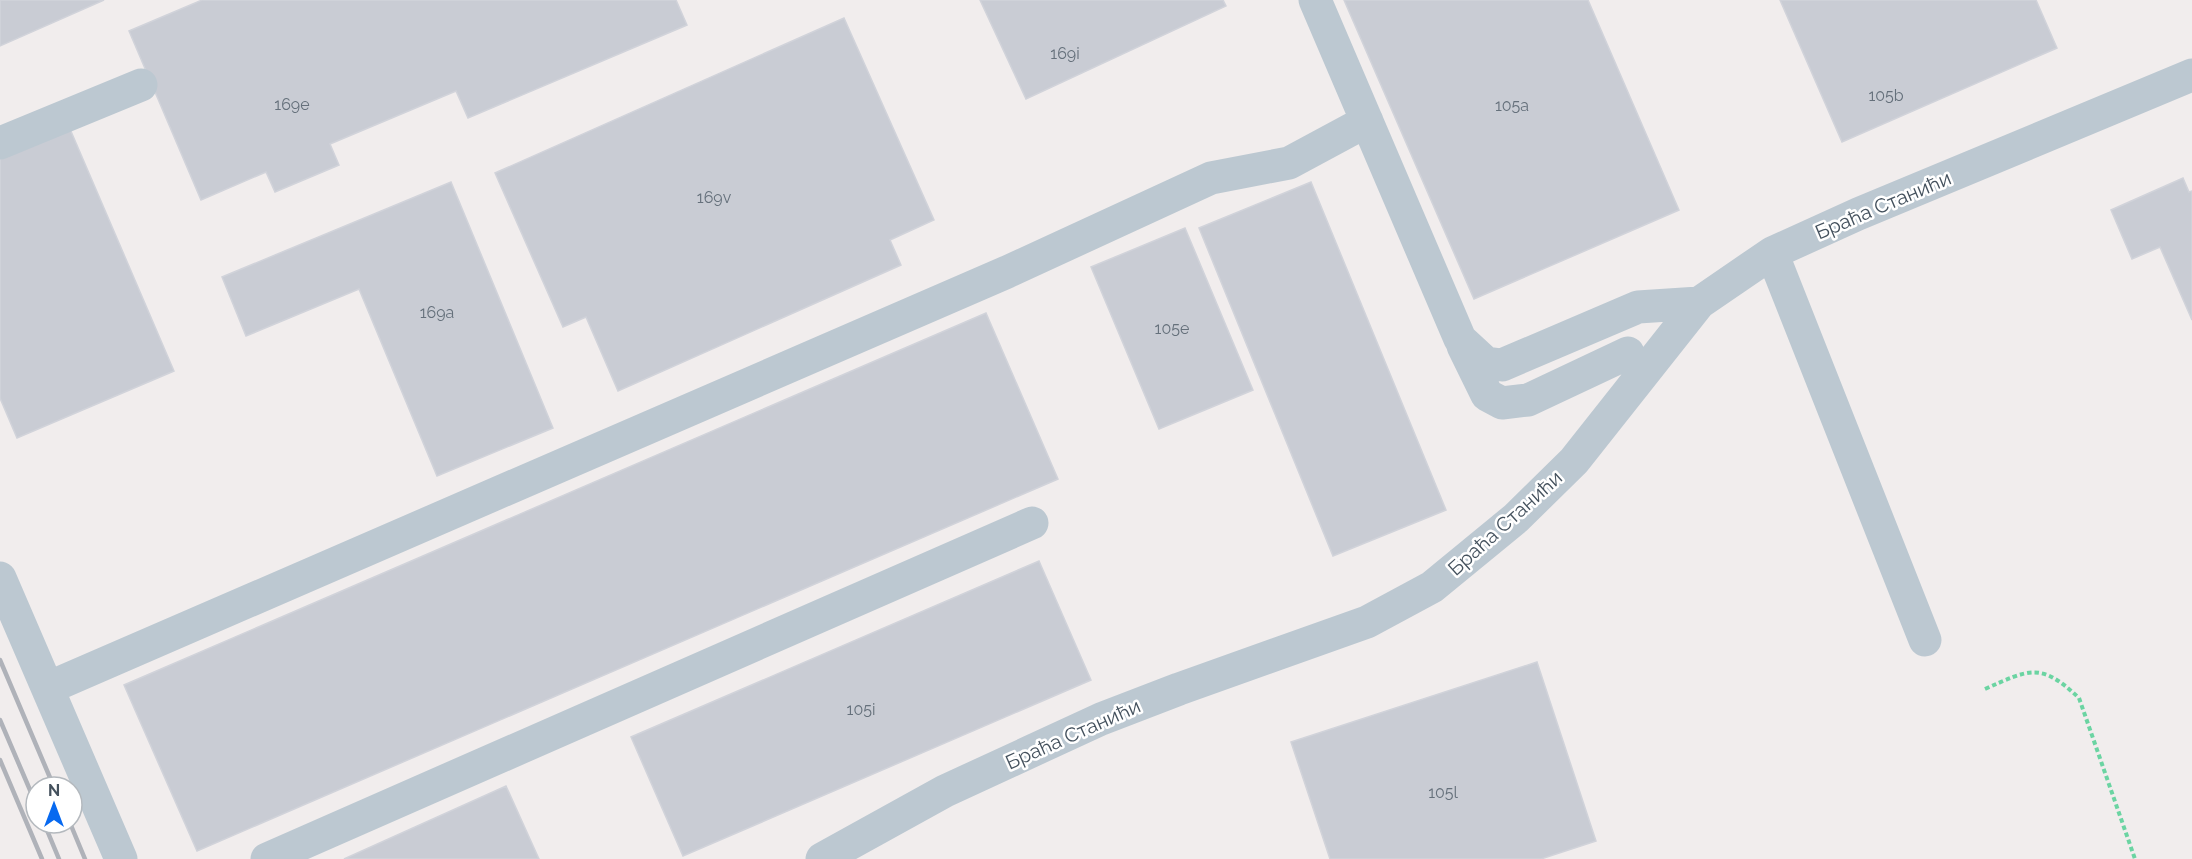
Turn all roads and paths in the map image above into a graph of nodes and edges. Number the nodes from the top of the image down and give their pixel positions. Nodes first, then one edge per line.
1 (1315, 0) edge
2 (2192, 75) edge
3 (141, 85) dead end
4 (1367, 121) junction
5 (0, 143) edge
6 (1772, 253) junction
7 (1699, 303) junction
8 (1460, 339) junction
9 (1628, 353) dead end
10 (1032, 523) dead end
11 (0, 578) edge
12 (1925, 640) dead end
13 (48, 688) junction
14 (1985, 689) dead end
15 (121, 859) edge
16 (267, 859) edge
17 (822, 859) edge
18 (2135, 859) edge

1 - 4 street
2 - 6 street, Браћа Станићи
3 - 5 street
4 - 8 street
4 - 13 street
6 - 7 street, Браћа Станићи
6 - 12 street
7 - 8 street
7 - 17 street, Браћа Станићи
8 - 9 street
10 - 16 street
11 - 13 street
13 - 15 street
14 - 18 path

